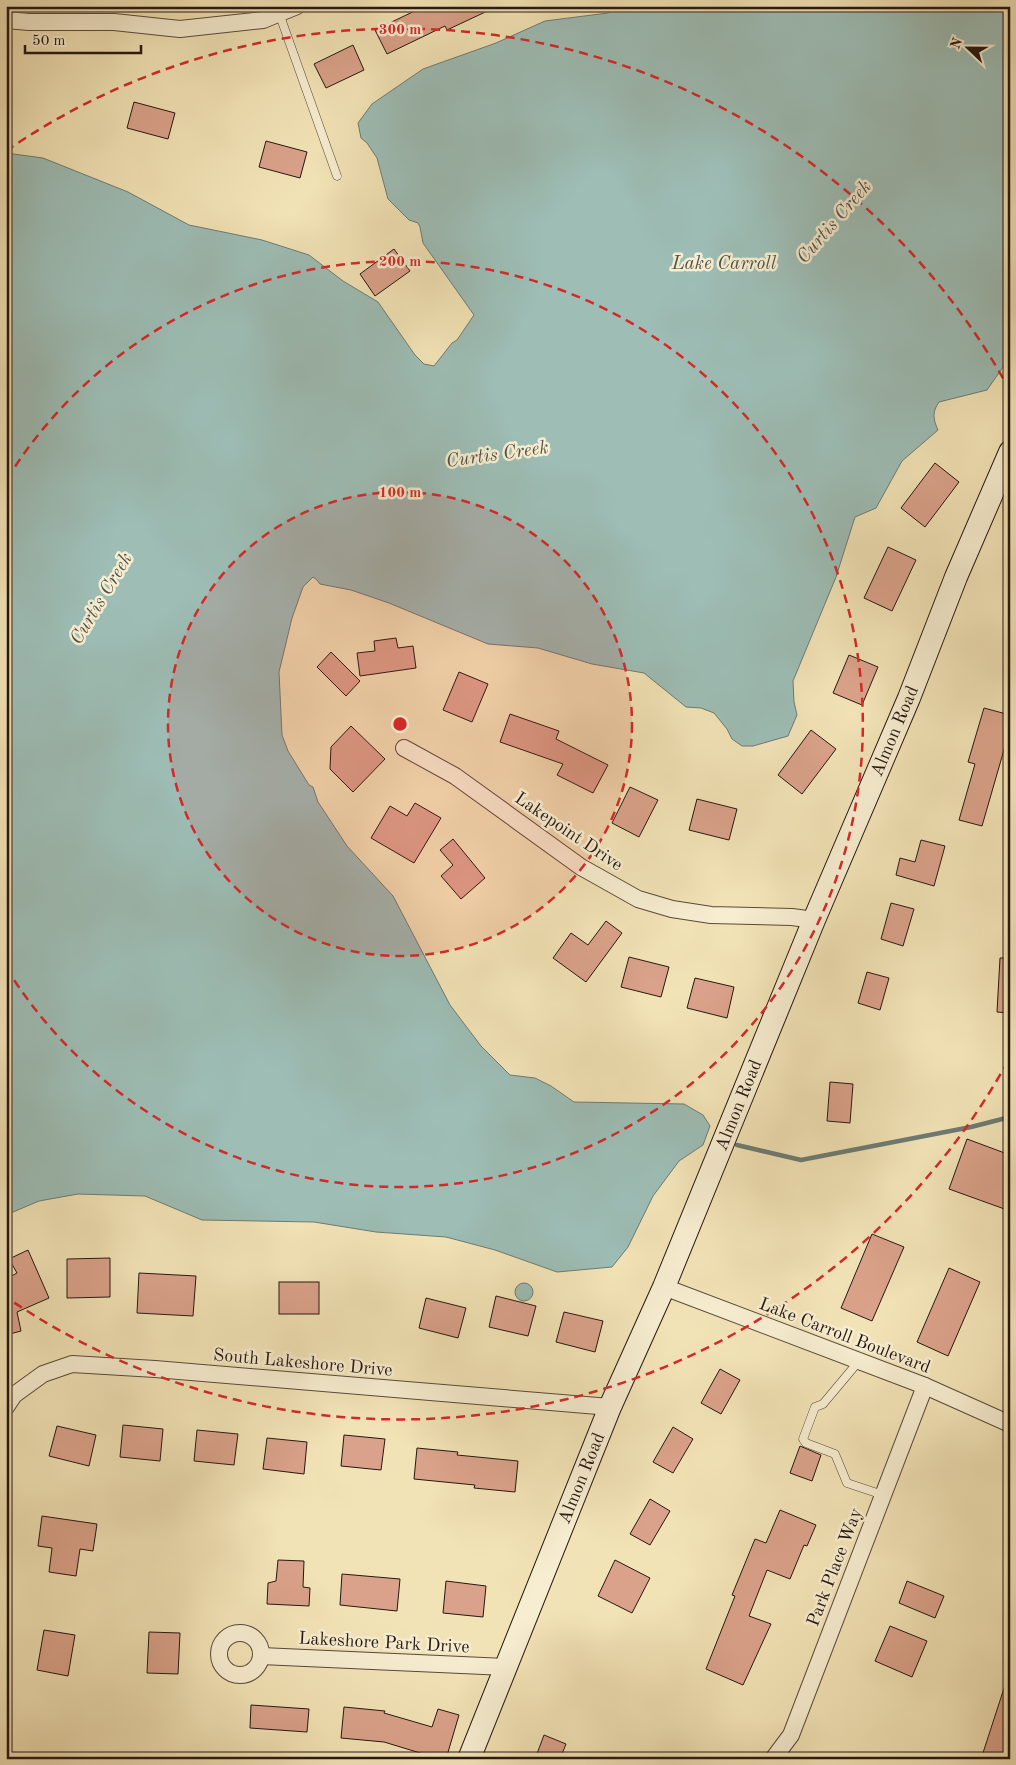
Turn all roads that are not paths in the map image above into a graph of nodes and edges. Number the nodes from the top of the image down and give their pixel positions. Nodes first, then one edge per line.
1 (297, 6) edge
2 (279, 13) junction
3 (6, 20) edge
4 (337, 176) dead end
5 (1010, 452) edge
6 (404, 748) dead end
7 (814, 920) junction
8 (664, 1287) junction
9 (859, 1361) junction
10 (925, 1386) junction
11 (6, 1407) edge
12 (610, 1407) junction
13 (1010, 1424) edge
14 (883, 1495) junction
15 (261, 1656) dead end
16 (506, 1668) junction
17 (469, 1759) edge
18 (773, 1759) edge

1 - 2 street
2 - 3 street
2 - 4 lane
5 - 7 street, Almon Road
6 - 7 street, Lakepoint Drive
7 - 8 street, Almon Road
8 - 9 street, Lake Carroll Boulevard
8 - 12 street, Almon Road
9 - 10 street, Lake Carroll Boulevard
9 - 14 lane
10 - 13 street, Lake Carroll Boulevard
10 - 14 street, Park Place Way
11 - 12 street, South Lakeshore Drive
12 - 16 street, Almon Road
14 - 18 street, Park Place Way
15 - 16 street, Lakeshore Park Drive
16 - 17 street, Almon Road

